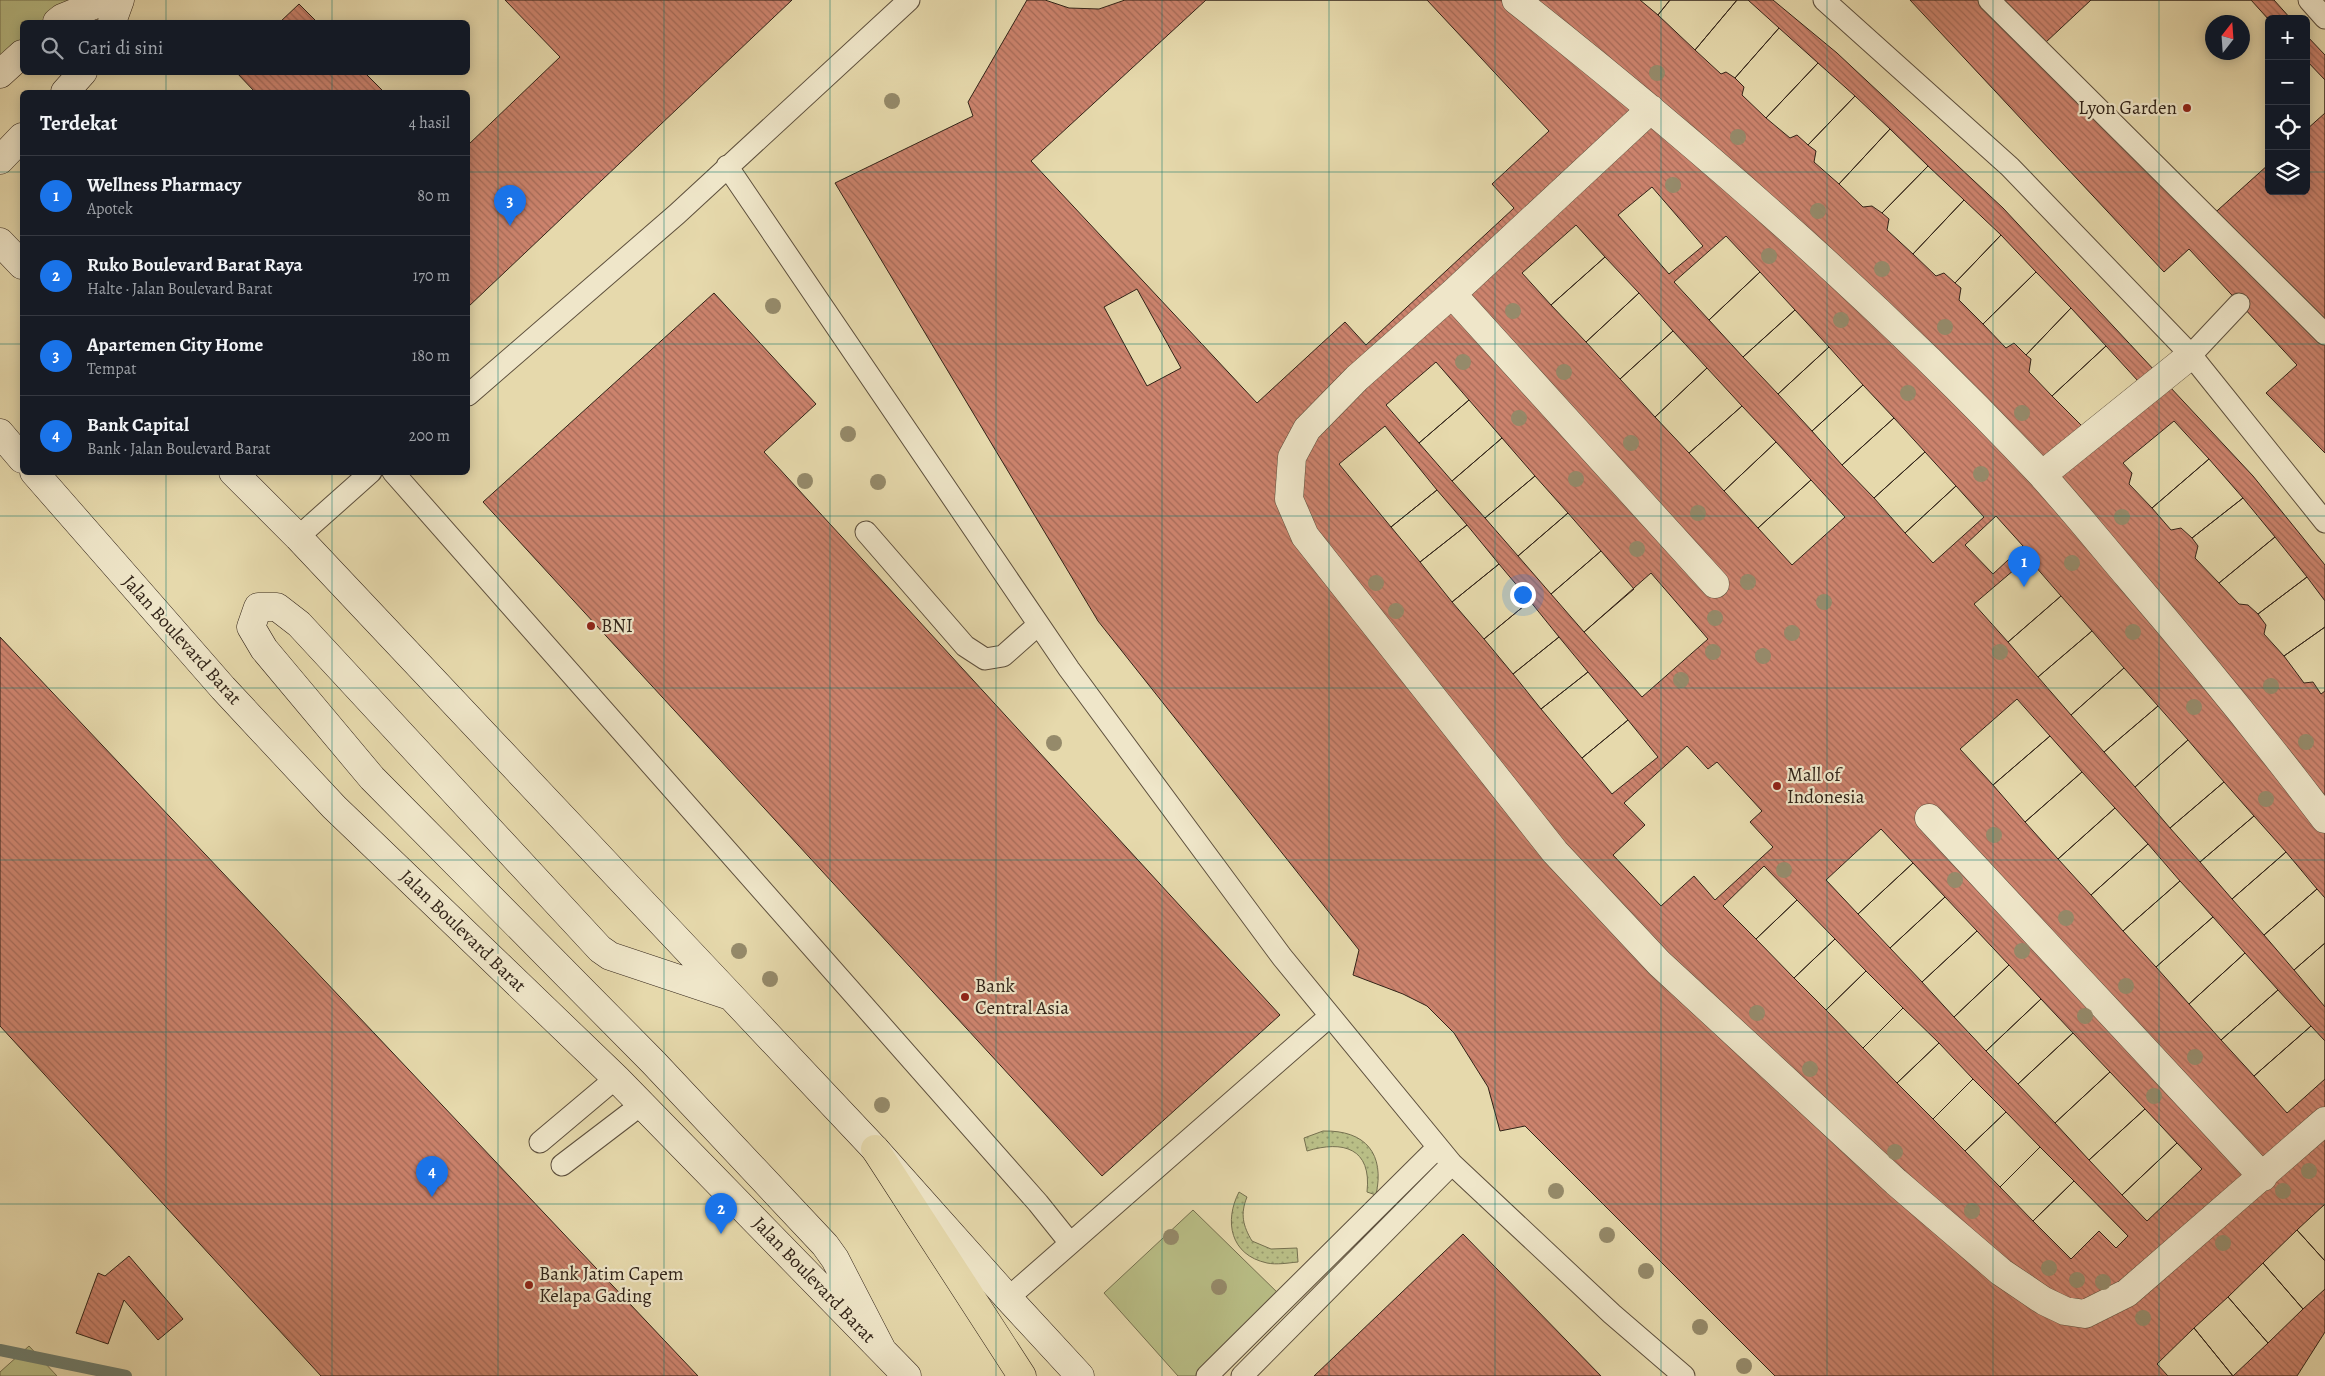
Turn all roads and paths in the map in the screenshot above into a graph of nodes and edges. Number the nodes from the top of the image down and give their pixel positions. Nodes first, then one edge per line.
1 (106, 0) edge
2 (120, 0) edge
3 (909, 0) edge
4 (1516, 0) edge
5 (1824, 0) edge
6 (1989, 0) edge
7 (2309, 0) edge
8 (2325, 18) edge
9 (60, 20) edge
10 (113, 20) edge
11 (20, 56) edge
12 (0, 74) edge
13 (80, 75) edge
14 (67, 90) edge
15 (1651, 109) junction
16 (20, 139) edge
17 (0, 160) edge
18 (728, 166) junction
19 (0, 242) edge
20 (20, 263) edge
21 (1452, 294) junction
22 (2239, 304) dead end
23 (2325, 334) edge
24 (2192, 355) junction
25 (470, 393) edge
26 (0, 433) edge
27 (20, 457) edge
28 (37, 475) edge
29 (236, 475) edge
30 (368, 475) edge
31 (396, 475) edge
32 (2042, 475) junction
33 (2325, 522) edge
34 (866, 532) dead end
35 (298, 538) junction
36 (1715, 584) dead end
37 (1038, 626) junction
38 (1929, 818) dead end
39 (2325, 819) edge
40 (730, 996) junction
41 (1330, 1016) junction
42 (616, 1078) junction
43 (642, 1104) junction
44 (2325, 1121) edge
45 (540, 1142) dead end
46 (1438, 1147) junction
47 (875, 1149) junction
48 (1452, 1164) junction
49 (562, 1165) dead end
50 (2263, 1177) junction
51 (1070, 1243) junction
52 (1008, 1298) junction
53 (882, 1350) junction
54 (907, 1376) edge
55 (1022, 1376) edge
56 (1080, 1376) edge
57 (1207, 1376) edge
58 (1242, 1376) edge
59 (1684, 1376) edge

1 - 9 street
2 - 10 street
3 - 18 lane
4 - 15 street
5 - 24 lane
6 - 23 lane
7 - 8 lane
11 - 12 street
13 - 14 street
15 - 21 street
15 - 32 street
16 - 17 street
18 - 25 lane
18 - 37 lane
19 - 20 street
21 - 36 street
21 - 50 street
22 - 24 lane
24 - 32 street
24 - 33 lane
26 - 27 street
28 - 42 street, Jalan Boulevard Barat
29 - 35 street
30 - 35 lane
31 - 51 lane
32 - 39 street
34 - 37 lane
35 - 40 street
37 - 41 lane
38 - 50 street
40 - 47 street
40 - 53 street
41 - 46 lane
41 - 51 lane
42 - 43 street, Jalan Boulevard Barat
42 - 45 lane
43 - 49 lane
43 - 53 street, Jalan Boulevard Barat
44 - 50 street
46 - 48 lane
46 - 57 lane
47 - 52 street
47 - 55 highway
48 - 58 lane
48 - 59 lane
51 - 52 lane
52 - 56 street
53 - 54 street, Jalan Boulevard Barat

